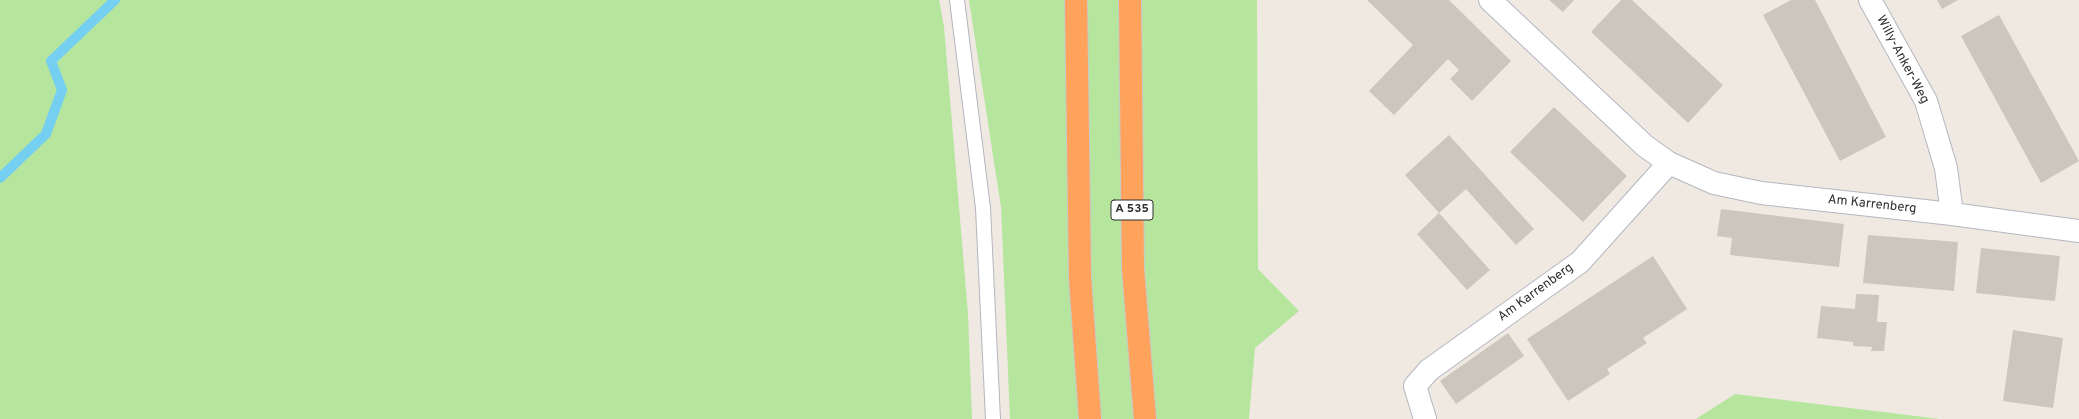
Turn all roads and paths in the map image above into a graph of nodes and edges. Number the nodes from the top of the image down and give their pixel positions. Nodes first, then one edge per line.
1 (957, 0) edge
2 (1076, 0) edge
3 (1130, 0) edge
4 (1490, 0) edge
5 (1870, 0) edge
6 (1669, 163) junction
7 (1952, 214) junction
8 (2079, 231) edge
9 (993, 419) edge
10 (1090, 419) edge
11 (1145, 419) edge
12 (1425, 419) edge

1 - 9 lane
2 - 10 highway
3 - 11 highway, A 535
4 - 6 street, Am Karrenberg
5 - 7 street, Willy-Anker-Weg
6 - 7 street, Am Karrenberg
6 - 12 street, Am Karrenberg
7 - 8 street, Am Karrenberg

